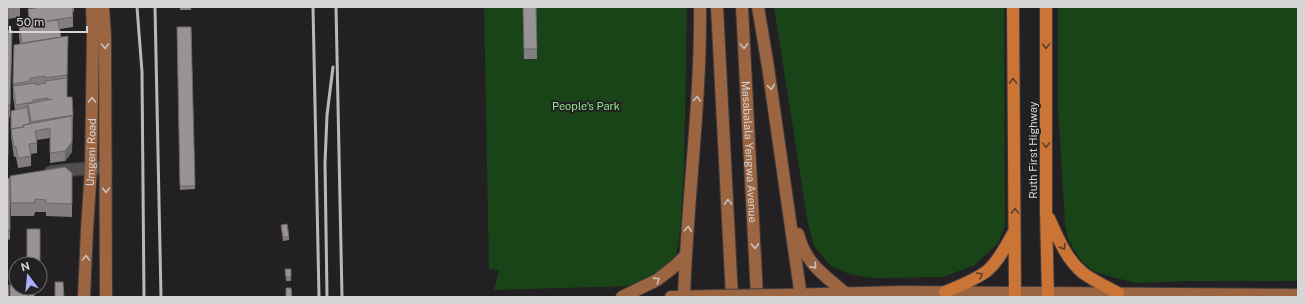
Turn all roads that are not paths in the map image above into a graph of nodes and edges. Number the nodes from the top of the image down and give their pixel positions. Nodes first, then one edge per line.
1 (92, 7) edge
2 (103, 7) edge
3 (700, 7) edge
4 (717, 7) edge
5 (742, 7) edge
6 (758, 7) edge
7 (1013, 7) edge
8 (1046, 7) edge
9 (106, 167) junction
10 (91, 168) junction
11 (38, 174) edge
12 (784, 176) junction
13 (1046, 211) junction
14 (1015, 230) junction
15 (686, 255) junction
16 (1298, 290) edge
17 (945, 292) junction
18 (845, 293) junction
19 (1118, 293) junction
20 (1015, 295) edge
21 (1048, 295) edge
22 (1276, 295) junction
23 (1298, 295) edge
24 (711, 296) edge
25 (801, 296) edge
26 (84, 297) edge
27 (106, 297) edge
28 (622, 297) edge
29 (671, 297) edge
30 (684, 297) edge
31 (732, 297) edge
32 (757, 297) edge

10 -> 1 main road, Umgeni Road
2 -> 9 main road, Umgeni Road
15 -> 3 main road
31 -> 4 main road
5 -> 32 main road, Masabalala Yengwa Avenue
6 -> 12 main road
14 -> 7 highway, Ruth First Highway
8 -> 13 highway, Ruth First Highway
9 - 10 street
9 -> 27 main road, Umgeni Road
10 - 11 street
26 -> 10 main road, Umgeni Road
12 -> 18 main road
12 - 25 main road
13 -> 19 highway
13 - 21 highway, Ruth First Highway
17 -> 14 highway
14 - 20 highway, Ruth First Highway
28 -> 15 main road
15 - 30 main road
16 - 22 main road
17 - 18 main road
17 - 20 main road
18 - 25 main road
19 - 21 main road
19 - 22 main road
20 - 21 main road
22 - 23 main road
24 - 25 main road, bridge
24 - 30 main road
29 - 30 main road

